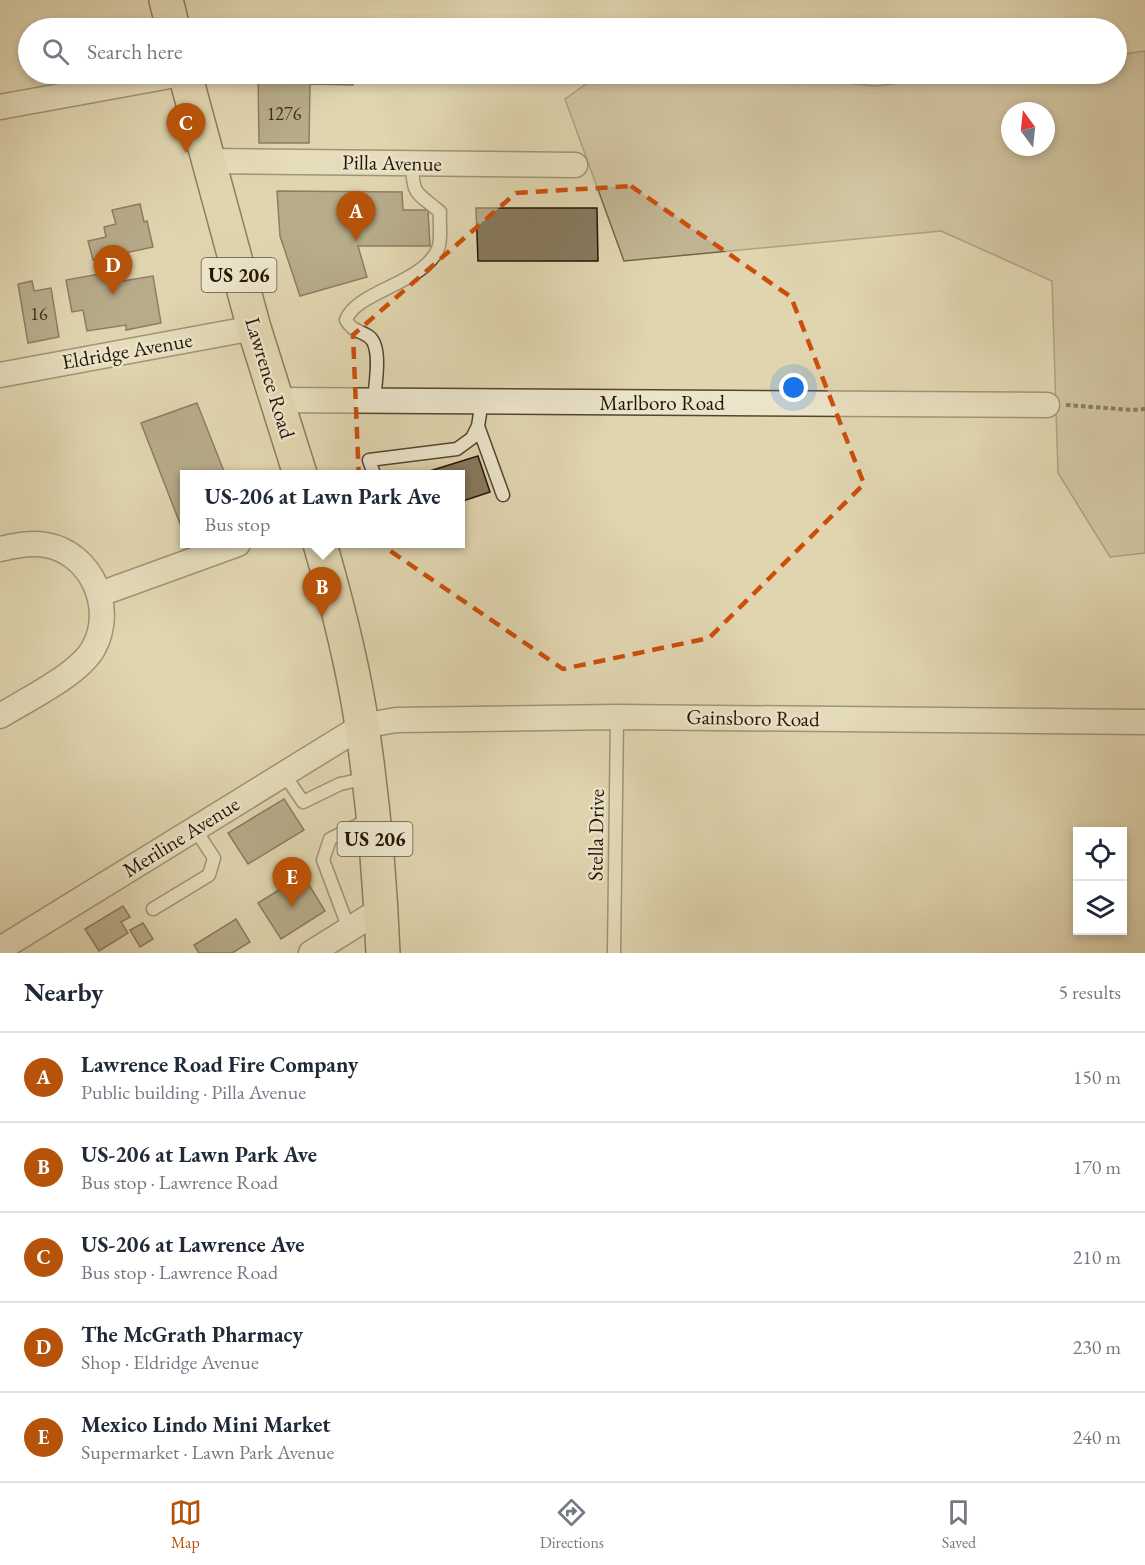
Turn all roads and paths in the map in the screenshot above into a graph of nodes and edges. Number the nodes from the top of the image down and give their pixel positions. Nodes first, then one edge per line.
1 (166, 0) edge
2 (170, 18) edge
3 (128, 84) edge
4 (186, 84) edge
5 (0, 107) edge
6 (208, 161) junction
7 (412, 163) junction
8 (575, 165) dead end
9 (254, 328) junction
10 (0, 375) edge
11 (276, 400) junction
12 (374, 400) junction
13 (482, 401) junction
14 (1047, 405) joint
15 (1145, 409) edge
16 (478, 426) junction
17 (299, 470) edge
18 (373, 470) edge
19 (503, 495) dead end
20 (224, 548) edge
21 (326, 548) edge
22 (0, 549) edge
23 (100, 594) junction
24 (0, 716) edge
25 (617, 717) junction
26 (1145, 722) edge
27 (362, 726) junction
28 (284, 774) junction
29 (369, 778) junction
30 (373, 818) junction
31 (195, 829) junction
32 (153, 909) dead end
33 (380, 910) junction
34 (349, 929) junction
35 (0, 949) edge
36 (310, 953) edge
37 (383, 953) edge
38 (614, 953) edge

1 - 2 main road
3 - 5 street
4 - 6 main road, Lawrence Road / US 206
6 - 7 street, Pilla Avenue
6 - 9 main road, Lawrence Road / US 206
7 - 8 street, Pilla Avenue
7 - 12 lane
9 - 10 street, Eldridge Avenue
9 - 11 main road, Lawrence Road / US 206
11 - 12 street, Marlboro Road
11 - 17 main road, Lawrence Road / US 206
12 - 13 street, Marlboro Road
13 - 14 street, Marlboro Road
13 - 16 lane
14 - 15 path
16 - 18 lane
16 - 19 lane
20 - 23 street
21 - 27 main road, US 206
22 - 23 street
23 - 24 street
25 - 26 street, Gainsboro Road
25 - 27 street, Gainsboro Road
25 - 38 lane, Stella Drive
27 - 28 street, Meriline Avenue
27 - 29 main road, US 206
28 - 29 lane
28 - 31 street, Meriline Avenue
29 - 30 main road, US 206
30 - 33 main road, US 206
30 - 34 lane
31 - 32 lane
31 - 35 street, Meriline Avenue
33 - 34 street
33 - 37 main road, US 206
34 - 36 street

